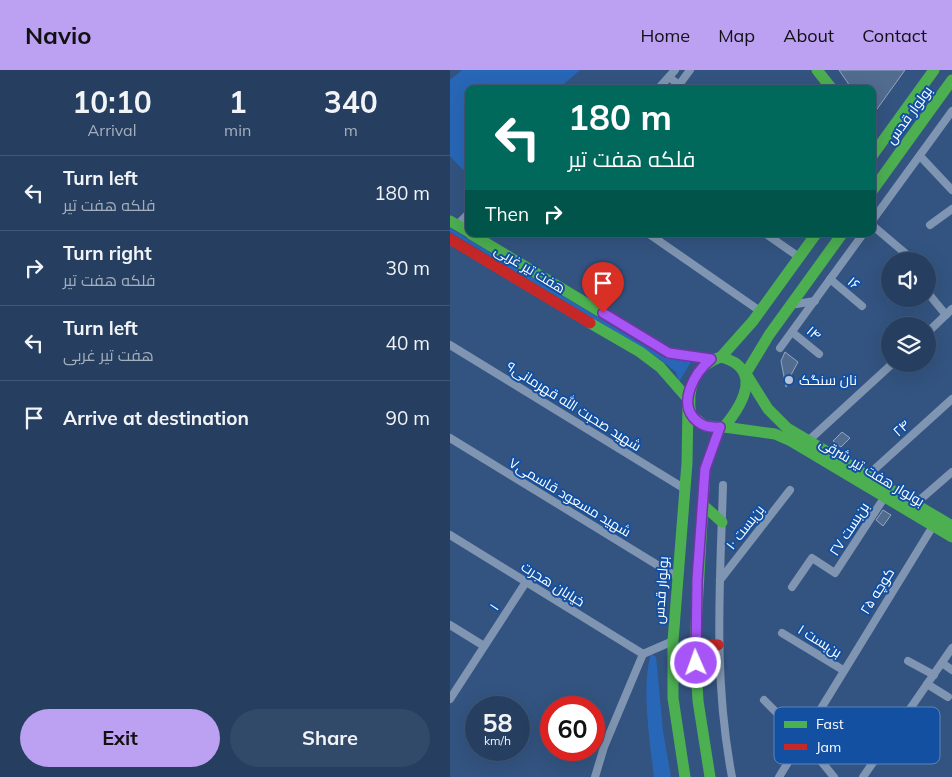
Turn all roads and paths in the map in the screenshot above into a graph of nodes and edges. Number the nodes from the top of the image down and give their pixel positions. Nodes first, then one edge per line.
1 (675, 70) edge
2 (690, 70) edge
3 (817, 70) edge
4 (934, 70) edge
5 (669, 77) junction
6 (952, 80) edge
7 (662, 85) edge
8 (679, 85) edge
9 (683, 85) edge
10 (829, 85) edge
11 (951, 115) edge
12 (876, 145) edge
13 (920, 156) junction
14 (876, 185) edge
15 (952, 190) edge
16 (952, 208) edge
17 (465, 216) edge
18 (876, 216) edge
19 (453, 223) edge
20 (930, 225) dead end
21 (876, 228) edge
22 (465, 230) edge
23 (477, 237) edge
24 (653, 237) edge
25 (770, 237) edge
26 (814, 237) edge
27 (840, 237) edge
28 (862, 237) edge
29 (450, 239) edge
30 (904, 252) edge
31 (799, 257) junction
32 (830, 279) junction
33 (815, 301) junction
34 (936, 301) edge
35 (790, 305) junction
36 (862, 306) dead end
37 (760, 311) junction
38 (949, 312) edge
39 (753, 321) junction
40 (936, 324) edge
41 (792, 332) junction
42 (769, 334) junction
43 (450, 345) edge
44 (780, 348) dead end
45 (819, 354) dead end
46 (716, 358) junction
47 (883, 372) edge
48 (747, 375) junction
49 (952, 399) edge
50 (688, 402) junction
51 (722, 427) junction
52 (450, 438) edge
53 (808, 441) junction
54 (687, 463) junction
55 (705, 469) junction
56 (952, 472) edge
57 (867, 476) junction
58 (723, 485) dead end
59 (685, 489) junction
60 (790, 490) dead end
61 (884, 498) junction
62 (703, 505) junction
63 (914, 505) junction
64 (722, 522) junction
65 (933, 526) junction
66 (952, 526) edge
67 (450, 534) edge
68 (952, 537) edge
69 (677, 577) junction
70 (720, 580) junction
71 (526, 582) junction
72 (792, 587) dead end
73 (450, 624) edge
74 (782, 632) dead end
75 (673, 641) junction
76 (695, 644) junction
77 (718, 645) junction
78 (484, 646) junction
79 (952, 648) edge
80 (643, 654) junction
81 (908, 661) dead end
82 (942, 663) junction
83 (844, 670) junction
84 (952, 670) edge
85 (934, 675) junction
86 (927, 684) junction
87 (948, 697) dead end
88 (450, 699) edge
89 (764, 700) dead end
90 (821, 707) edge
91 (911, 707) edge
92 (774, 710) edge
93 (787, 764) edge
94 (823, 764) edge
95 (872, 764) edge
96 (595, 777) edge
97 (685, 777) edge
98 (710, 777) edge
99 (732, 777) edge
100 (779, 777) edge
101 (834, 777) edge
102 (863, 777) edge

1 - 5 street
2 - 9 street
3 - 10 main road
4 - 12 main road, بولوار قدس
5 - 7 street
5 - 8 street
6 - 14 main road, بولوار قدس
11 - 13 street
13 - 15 street
13 - 18 street
16 - 20 street
17 - 19 street
19 - 22 main road, هفت تیر غربی
21 - 30 street
23 - 46 main road, هفت تیر غربی
24 - 37 street
25 - 31 street
26 - 31 main road
27 - 35 main road
28 - 32 street
29 - 50 main road, هفت تیر غربی
31 - 37 main road
32 - 33 street
32 - 36 street, ۱۶
33 - 35 street
33 - 41 street
34 - 38 street
35 - 42 main road
37 - 39 main road
38 - 40 street
39 - 42 main road
39 - 46 main road
41 - 44 street
41 - 45 street, ۱۴
42 - 48 main road
43 - 59 street, شهید صحبت الله قهرمانی۹
46 - 48 main road
46 - 50 main road
47 - 53 street
48 - 51 main road
48 - 53 main road, بولوار هفت تیر شرقی
49 - 57 street, ۲۴
50 - 51 main road
50 - 54 main road, بولوار قدس
51 - 55 main road
51 - 61 main road, بولوار هفت تیر شرقی
52 - 69 street, شهید مسعود قاسمی۷
53 - 57 main road, بولوار هفت تیر شرقی
54 - 55 main road
54 - 59 main road, بولوار قدس
55 - 62 main road
56 - 63 street
57 - 63 main road, بولوار هفت تیر شرقی
58 - 64 street
59 - 69 main road, بولوار قدس
60 - 70 street, بن‌بست ۱۰
61 - 65 main road, بولوار هفت تیر شرقی
61 - 72 street, بن‌بست ۲۷
62 - 64 main road
62 - 76 main road
63 - 66 main road, بولوار هفت تیر شرقی
64 - 70 street
65 - 68 main road, بولوار هفت تیر شرقی
65 - 83 street, کوچه ۲۵
67 - 71 street, خیابان هجرت
69 - 75 main road, بولوار قدس
70 - 77 street
71 - 78 street, ۱
71 - 80 street, خیابان هجرت
73 - 78 street
74 - 83 street, بن‌بست ۱
75 - 80 street
75 - 97 main road, بولوار قدس
76 - 77 main road
76 - 98 main road
77 - 99 street
78 - 88 street, ۱
79 - 82 street
80 - 96 street
81 - 85 street
82 - 84 street
82 - 85 street
83 - 90 street, کوچه ۲۵
85 - 86 street
86 - 87 street
86 - 91 street
89 - 92 street
93 - 100 street, کوچه ۲۵
94 - 101 street
95 - 102 street

